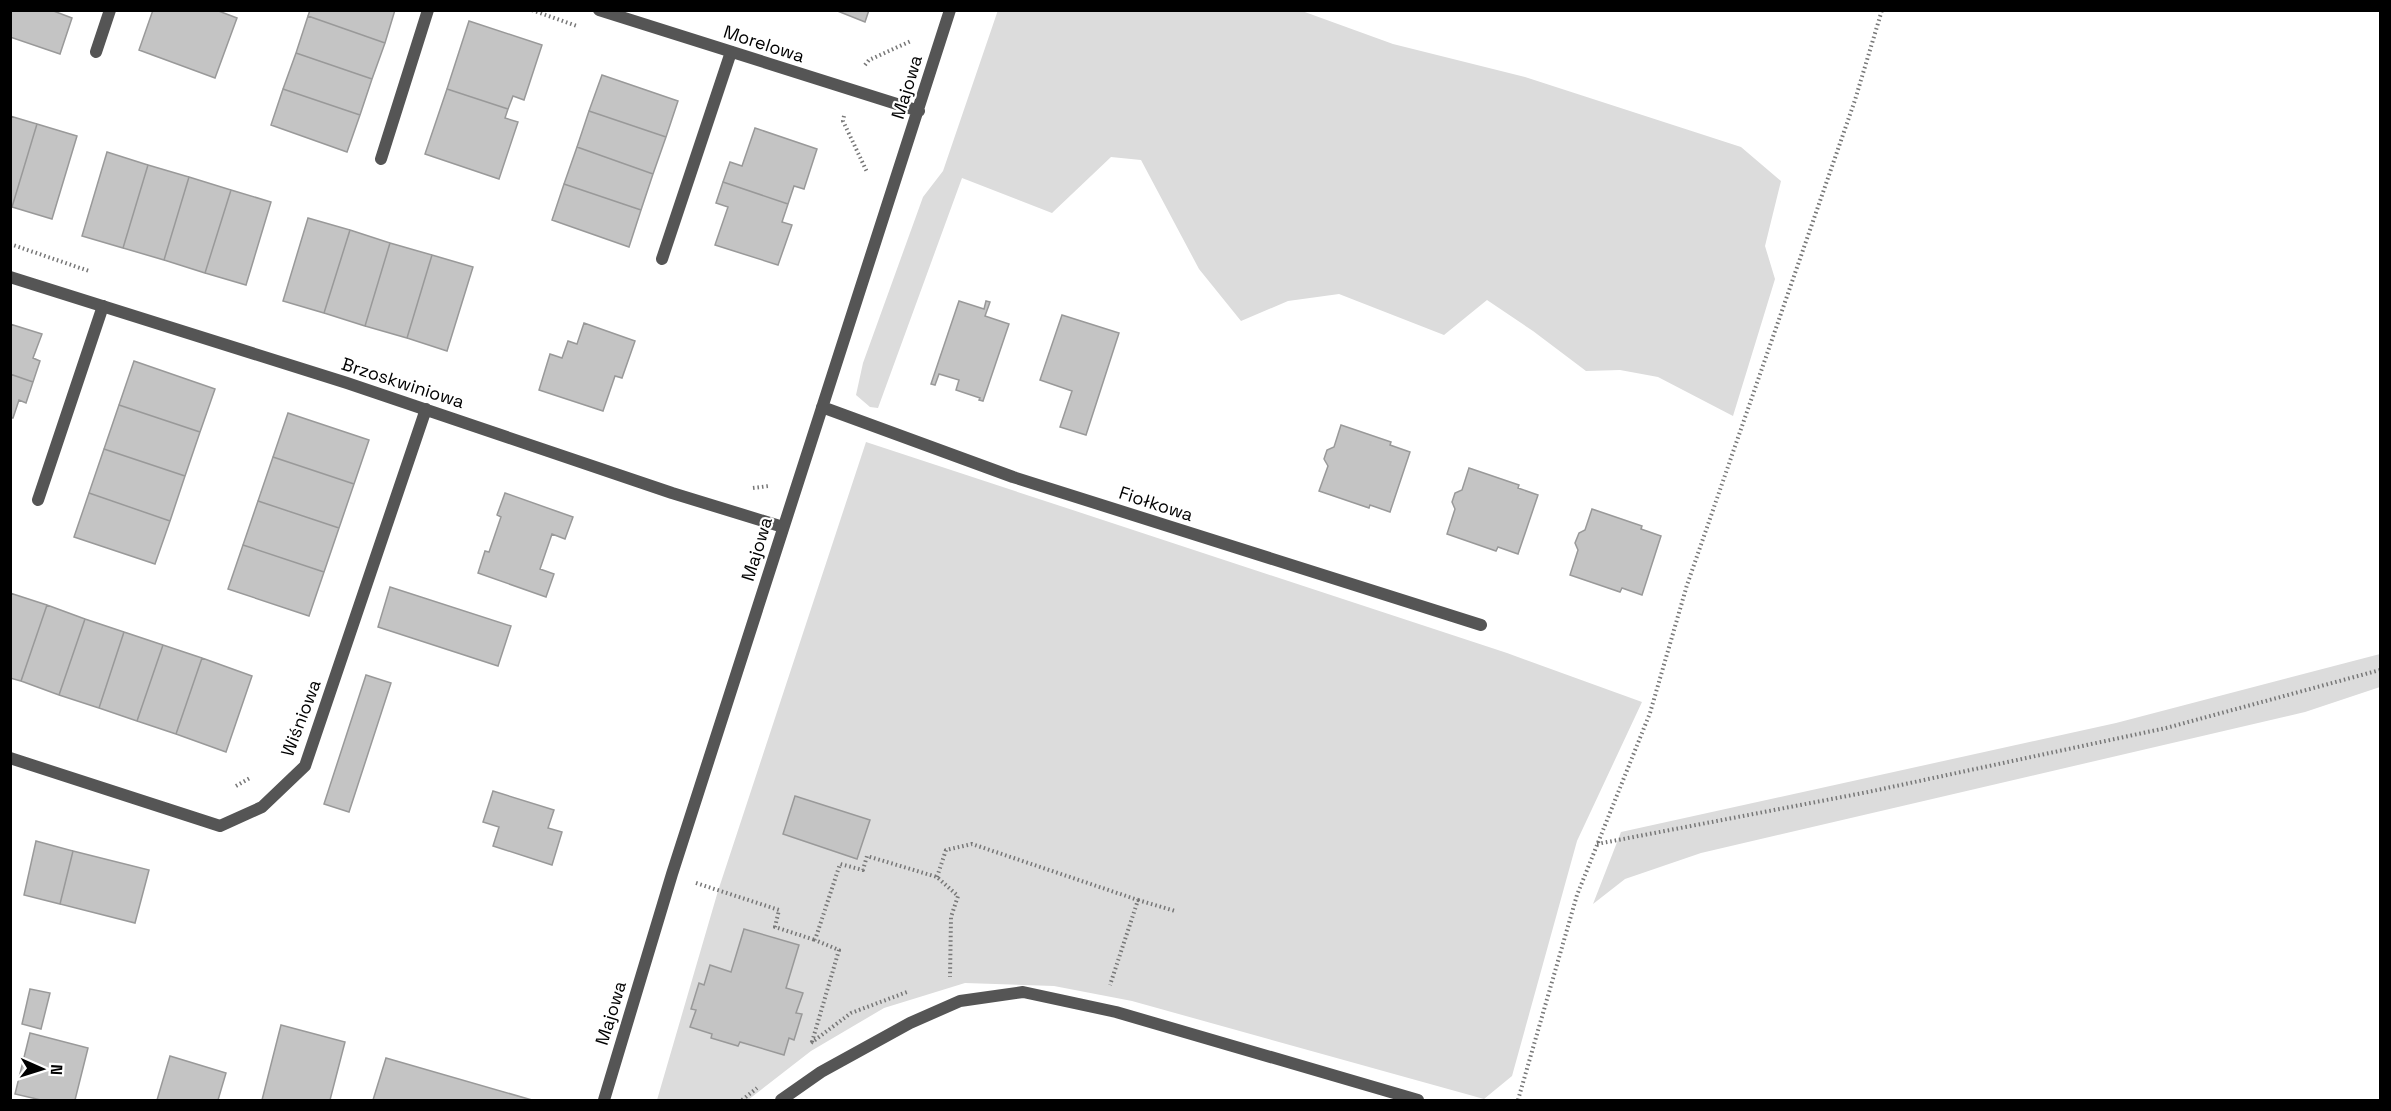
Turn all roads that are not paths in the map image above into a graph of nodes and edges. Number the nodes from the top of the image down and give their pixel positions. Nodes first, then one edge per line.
1 (110, 10) edge
2 (428, 10) edge
3 (599, 10) edge
4 (950, 10) edge
5 (96, 52) dead end
6 (731, 52) junction
7 (919, 111) junction
8 (381, 159) dead end
9 (662, 259) dead end
10 (10, 277) edge
11 (103, 306) junction
12 (822, 407) junction
13 (426, 409) junction
14 (38, 500) dead end
15 (783, 527) junction
16 (1481, 625) dead end
17 (10, 758) edge
18 (604, 1101) edge
19 (781, 1101) edge
20 (1418, 1101) edge

1 - 5 street
2 - 8 street
3 - 6 street, Morelowa
4 - 7 street, Majowa
6 - 7 street, Morelowa
6 - 9 street
7 - 12 street, Majowa
10 - 11 street, Brzoskwiniowa
11 - 13 street, Brzoskwiniowa
11 - 14 street
12 - 15 street, Majowa
12 - 16 street, Fiołkowa
13 - 15 street, Brzoskwiniowa
13 - 17 street, Wiśniowa
15 - 18 street, Majowa
19 - 20 street

